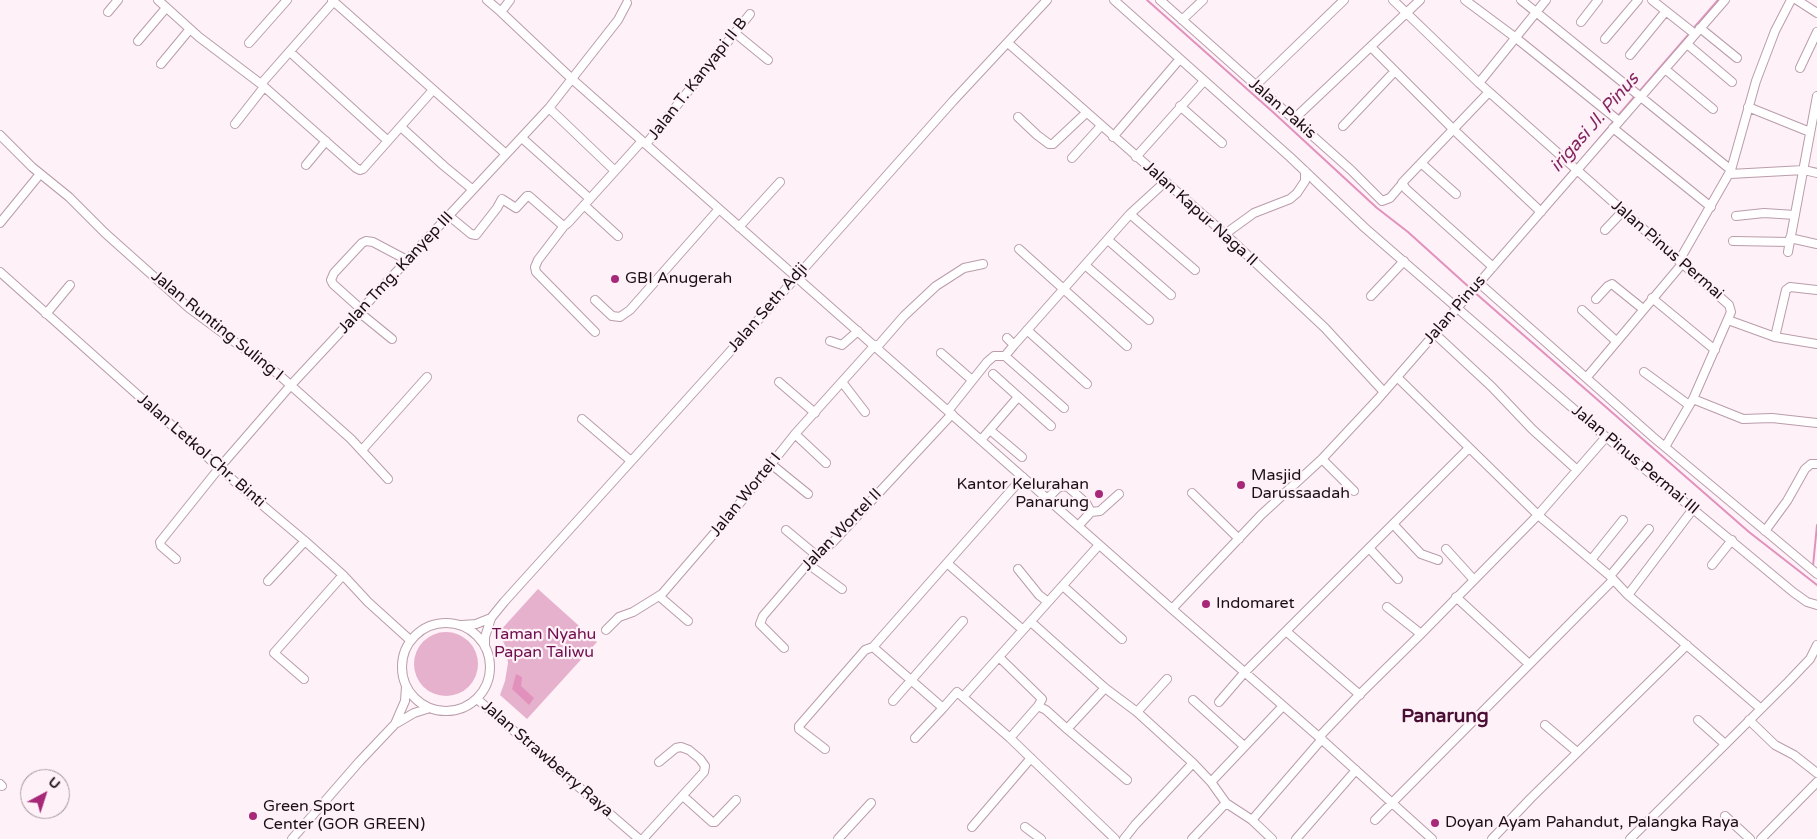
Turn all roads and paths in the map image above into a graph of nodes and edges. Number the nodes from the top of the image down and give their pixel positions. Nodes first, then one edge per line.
1 (118, 0) edge
2 (158, 0) edge
3 (286, 0) edge
4 (487, 0) edge
5 (510, 0) edge
6 (1047, 0) edge
7 (1114, 0) edge
8 (1160, 0) edge
9 (1203, 0) edge
10 (1344, 0) edge
11 (1393, 0) edge
12 (1420, 0) edge
13 (1464, 0) edge
14 (1521, 0) edge
15 (1546, 0) edge
16 (1598, 0) edge
17 (1638, 0) edge
18 (1652, 0) edge
19 (1725, 0) edge
20 (1791, 0) edge
21 (1797, 0) edge
22 (333, 1) edge
23 (627, 3) dead end
24 (166, 8) junction
25 (1666, 11) junction
26 (108, 12) dead end
27 (501, 12) junction
28 (1537, 12) junction
29 (1407, 13) junction
30 (1817, 13) edge
31 (750, 14) dead end
32 (1182, 20) junction
33 (1580, 22) dead end
34 (190, 29) junction
35 (1698, 31) junction
36 (735, 32) junction
37 (1817, 32) edge
38 (1516, 38) junction
39 (1605, 38) dead end
40 (138, 41) dead end
41 (249, 43) dead end
42 (1008, 43) junction
43 (1686, 44) junction
44 (1371, 47) junction
45 (290, 52) junction
46 (1630, 55) dead end
47 (1737, 58) dead end
48 (768, 60) dead end
49 (1179, 60) junction
50 (161, 64) dead end
51 (1665, 68) junction
52 (1800, 68) dead end
53 (1395, 71) junction
54 (572, 79) junction
55 (1204, 81) junction
56 (1732, 82) dead end
57 (1479, 83) junction
58 (263, 85) junction
59 (1255, 86) junction
60 (434, 90) junction
61 (1489, 92) junction
62 (1641, 96) junction
63 (1817, 96) edge
64 (1180, 106) junction
65 (1748, 107) junction
66 (549, 108) junction
67 (1712, 109) dead end
68 (1086, 113) junction
69 (1018, 117) dead end
70 (1294, 119) junction
71 (1619, 121) junction
72 (235, 124) dead end
73 (1101, 126) junction
74 (1343, 126) dead end
75 (401, 127) junction
76 (1613, 128) junction
77 (1453, 129) junction
78 (1810, 132) junction
79 (0, 135) edge
80 (1113, 137) junction
81 (522, 138) junction
82 (326, 141) junction
83 (388, 141) junction
84 (644, 142) junction
85 (1222, 143) dead end
86 (506, 154) junction
87 (1136, 157) junction
88 (1072, 158) dead end
89 (1421, 163) junction
90 (306, 165) dead end
91 (615, 170) junction
92 (1577, 170) junction
93 (1804, 170) junction
94 (1305, 172) junction
95 (1731, 172) junction
96 (1817, 173) edge
97 (40, 174) junction
98 (780, 182) dead end
99 (1165, 182) junction
100 (1402, 184) junction
101 (472, 189) junction
102 (1456, 194) dead end
103 (590, 198) junction
104 (584, 205) junction
105 (1711, 207) junction
106 (719, 209) junction
107 (1623, 211) junction
108 (1541, 212) junction
109 (1130, 214) junction
110 (448, 215) junction
111 (1795, 215) junction
112 (1736, 216) dead end
113 (0, 223) edge
114 (564, 226) junction
115 (739, 227) junction
116 (1605, 230) dead end
117 (1225, 234) junction
118 (618, 236) dead end
119 (1108, 240) junction
120 (1790, 240) junction
121 (1733, 241) dead end
122 (1817, 244) edge
123 (1019, 249) dead end
124 (1788, 252) dead end
125 (407, 260) junction
126 (1404, 261) junction
127 (1680, 262) junction
128 (983, 264) dead end
129 (1085, 265) junction
130 (1493, 267) junction
131 (1195, 270) dead end
132 (0, 272) edge
133 (796, 277) junction
134 (70, 285) dead end
135 (1478, 285) junction
136 (1064, 290) junction
137 (1817, 290) edge
138 (1171, 295) dead end
139 (1372, 296) dead end
140 (1652, 298) junction
141 (1596, 299) dead end
142 (595, 300) dead end
143 (1458, 307) junction
144 (1582, 310) dead end
145 (1643, 310) junction
146 (361, 312) junction
147 (46, 314) junction
148 (1149, 320) dead end
149 (1728, 320) junction
150 (1027, 330) junction
151 (858, 331) junction
152 (595, 332) dead end
153 (1434, 334) junction
154 (1775, 337) junction
155 (1007, 338) dead end
156 (392, 339) dead end
157 (830, 341) dead end
158 (1616, 341) junction
159 (1817, 344) edge
160 (1014, 345) junction
161 (876, 346) junction
162 (1127, 346) dead end
163 (1714, 350) junction
164 (941, 353) dead end
165 (1005, 356) junction
166 (1644, 372) dead end
167 (993, 374) dead end
168 (427, 377) dead end
169 (1398, 377) junction
170 (1587, 377) junction
171 (972, 380) junction
172 (779, 382) dead end
173 (842, 382) junction
174 (1087, 384) dead end
175 (291, 385) junction
176 (1384, 392) junction
177 (1018, 397) junction
178 (1691, 402) junction
179 (1064, 408) dead end
180 (865, 412) dead end
181 (814, 413) junction
182 (950, 413) junction
183 (582, 419) dead end
184 (1817, 424) edge
185 (1051, 426) dead end
186 (990, 430) junction
187 (795, 434) junction
188 (1606, 437) junction
189 (981, 440) junction
190 (1666, 447) junction
191 (1469, 448) junction
192 (362, 450) junction
193 (1022, 457) dead end
194 (1322, 459) junction
195 (631, 461) junction
196 (826, 463) dead end
197 (771, 464) junction
198 (1817, 464) edge
199 (220, 467) junction
200 (1577, 470) junction
201 (1023, 477) junction
202 (388, 479) dead end
203 (1354, 491) dead end
204 (1192, 492) dead end
205 (808, 494) dead end
206 (1119, 494) dead end
207 (1047, 499) junction
208 (1693, 509) junction
209 (1092, 512) junction
210 (1538, 515) junction
211 (1623, 520) dead end
212 (1393, 524) junction
213 (1078, 526) junction
214 (1649, 529) dead end
215 (786, 530) dead end
216 (1765, 531) junction
217 (1239, 539) junction
218 (1732, 540) junction
219 (305, 541) junction
220 (1100, 545) junction
221 (1370, 548) junction
222 (1446, 549) dead end
223 (816, 555) junction
224 (176, 559) dead end
225 (1438, 560) dead end
226 (1591, 560) junction
227 (808, 564) junction
228 (946, 564) junction
229 (1712, 565) dead end
230 (1018, 569) dead end
231 (1817, 574) edge
232 (343, 575) junction
233 (1611, 578) junction
234 (1398, 579) dead end
235 (1474, 580) junction
236 (268, 581) dead end
237 (1063, 586) junction
238 (842, 588) dead end
239 (1628, 595) junction
240 (658, 596) junction
241 (1456, 597) junction
242 (1048, 602) junction
243 (1817, 605) edge
244 (1387, 607) dead end
245 (1172, 609) junction
246 (491, 618) junction
247 (688, 621) dead end
248 (963, 621) dead end
249 (1031, 622) junction
250 (458, 625) junction
251 (606, 630) dead end
252 (1023, 630) junction
253 (1287, 632) junction
254 (1421, 634) junction
255 (1122, 639) dead end
256 (410, 640) junction
257 (1688, 645) junction
258 (1817, 645) edge
259 (485, 647) junction
260 (873, 647) junction
261 (784, 648) dead end
262 (999, 657) junction
263 (1529, 664) junction
264 (1244, 673) junction
265 (304, 679) dead end
266 (1167, 679) dead end
267 (910, 680) junction
268 (406, 686) junction
269 (1105, 688) junction
270 (1360, 695) junction
271 (963, 697) junction
272 (477, 699) junction
273 (1193, 700) dead end
274 (893, 701) dead end
275 (1219, 702) dead end
276 (1038, 706) junction
277 (1283, 706) junction
278 (430, 708) junction
279 (943, 708) junction
280 (1760, 708) junction
281 (1137, 712) junction
282 (1698, 720) dead end
283 (1750, 720) junction
284 (395, 724) junction
285 (1545, 725) dead end
286 (1067, 729) junction
287 (916, 738) dead end
288 (1010, 738) junction
289 (1320, 738) junction
290 (1725, 744) junction
291 (1244, 746) junction
292 (825, 749) dead end
293 (1577, 752) junction
294 (1031, 758) junction
295 (659, 762) dead end
296 (1193, 763) junction
297 (1356, 770) junction
298 (1817, 773) edge
299 (1127, 780) dead end
300 (1211, 782) junction
301 (1817, 782) edge
302 (683, 796) junction
303 (736, 800) dead end
304 (871, 803) dead end
305 (1226, 803) junction
306 (1392, 803) junction
307 (1725, 816) dead end
308 (1252, 820) junction
309 (1375, 820) dead end
310 (972, 827) dead end
311 (1025, 827) dead end
312 (1763, 838) edge
313 (292, 839) edge
314 (641, 839) edge
315 (838, 839) edge
316 (1041, 839) edge
317 (1115, 839) edge
318 (1124, 839) edge
319 (1192, 839) edge
320 (1272, 839) edge
321 (1296, 839) edge
322 (1432, 839) edge
323 (1492, 839) edge
324 (1630, 839) edge
325 (1750, 839) edge

1 - 26 street
2 - 24 street
3 - 41 street
4 - 27 street
5 - 27 street
6 - 42 street, Jalan Seth Adji
7 - 49 street, Jalan Pinus Permai III
8 - 32 street, Jalan Pakis
9 - 32 street
10 - 59 street
11 - 29 street, Jalan Pinus Permai
12 - 29 street
13 - 38 street
14 - 28 street
15 - 28 street
16 - 33 street
17 - 39 street
18 - 25 street
19 - 35 street, Jalan Pinus
20 - 65 street
21 - 30 street
22 - 45 street
22 - 60 street
23 - 54 street, Jalan Tmg. Kanyep III
24 - 34 street
24 - 40 street
25 - 35 street
25 - 46 street
27 - 54 street
28 - 38 street
28 - 62 street
29 - 44 street
29 - 57 street, Jalan Pinus Permai
31 - 36 street, Jalan T. Kanyapi II B
32 - 59 street, Jalan Pakis
34 - 50 street
34 - 58 street
35 - 43 street, Jalan Pinus
35 - 47 street
36 - 48 street
36 - 84 street, Jalan T. Kanyapi II B
37 - 52 street
38 - 57 street
38 - 71 street
42 - 68 street, Jalan Kapur Naga II
42 - 133 street, Jalan Seth Adji
43 - 51 street, Jalan Pinus
43 - 56 street
44 - 53 street
44 - 70 street
45 - 58 street
45 - 83 street
49 - 55 street, Jalan Pinus Permai III
49 - 80 street
51 - 62 street, Jalan Pinus
51 - 67 street
53 - 74 street
53 - 77 street
54 - 66 street, Jalan Tmg. Kanyep III
54 - 84 street
55 - 64 street
55 - 94 street, Jalan Pinus Permai III
57 - 61 street, Jalan Pinus Permai
58 - 72 street
58 - 82 street
59 - 70 street, Jalan Pakis
60 - 75 street
60 - 86 street
61 - 77 street
61 - 92 street, Jalan Pinus Permai
62 - 71 street, Jalan Pinus
62 - 95 street
63 - 78 street
64 - 85 street
64 - 87 street
65 - 78 street
65 - 95 street
66 - 81 street, Jalan Tmg. Kanyep III
66 - 91 street
68 - 69 street
68 - 73 street, Jalan Kapur Naga II
70 - 100 street, Jalan Pakis
71 - 76 street, Jalan Pinus
73 - 80 street, Jalan Kapur Naga II
73 - 88 street
75 - 83 street
75 - 101 street
76 - 92 street, Jalan Pinus
76 - 105 street
77 - 89 street
77 - 108 street
78 - 93 street
79 - 97 street, Jalan Runting Suling I
80 - 87 street, Jalan Kapur Naga II
81 - 86 street, Jalan Tmg. Kanyep III
81 - 103 street
82 - 83 street
82 - 90 street
84 - 91 street, Jalan T. Kanyapi II B
84 - 106 street
86 - 101 street, Jalan Tmg. Kanyep III
87 - 99 street, Jalan Kapur Naga II
89 - 100 street
89 - 102 street
91 - 103 street, Jalan T. Kanyapi II B
92 - 107 street, Jalan Pinus Permai
92 - 108 street, Jalan Pinus
93 - 95 street
93 - 96 street
93 - 111 street
94 - 117 street
94 - 126 street, Jalan Pinus Permai III
95 - 105 street
97 - 113 street
97 - 175 street, Jalan Runting Suling I
98 - 115 street
99 - 109 street
99 - 117 street, Jalan Kapur Naga II
100 - 130 street
101 - 110 street, Jalan Tmg. Kanyep III
103 - 104 street, Jalan T. Kanyapi II B
104 - 114 street, Jalan T. Kanyapi II B
104 - 118 street
105 - 127 street
106 - 115 street
106 - 142 street
107 - 116 street
107 - 127 street, Jalan Pinus Permai
108 - 130 street, Jalan Pinus
109 - 119 street
109 - 131 street
110 - 114 street
110 - 125 street, Jalan Tmg. Kanyep III
111 - 112 street
111 - 120 street
114 - 152 street, Jalan T. Kanyapi II B
115 - 133 street
117 - 176 street, Jalan Kapur Naga II
119 - 129 street
119 - 138 street
120 - 121 street
120 - 122 street
120 - 124 street
123 - 136 street
125 - 146 street, Jalan Tmg. Kanyep III
125 - 146 street
126 - 139 street
126 - 143 street, Jalan Pinus Permai III
127 - 140 street
127 - 149 street, Jalan Pinus Permai
128 - 161 street, Jalan Wortel I
129 - 136 street
129 - 148 street
130 - 135 street, Jalan Pinus
132 - 147 street, Jalan Letkol Chr. Binti
133 - 151 street
133 - 195 street, Jalan Seth Adji
134 - 147 street
135 - 143 street, Jalan Pinus
135 - 170 street
136 - 150 street
136 - 162 street
137 - 154 street
140 - 145 street
140 - 163 street
141 - 145 street
143 - 153 street, Jalan Pinus
143 - 188 street, Jalan Pinus Permai III
144 - 158 street
145 - 158 street
146 - 156 street
146 - 175 street, Jalan Tmg. Kanyep III
147 - 199 street, Jalan Letkol Chr. Binti
149 - 154 street
149 - 163 street, Jalan Pinus Permai
150 - 160 street
150 - 174 street
151 - 157 street
151 - 161 street
153 - 169 street, Jalan Pinus
153 - 200 street
154 - 159 street
155 - 160 street
158 - 170 street
160 - 165 street
161 - 173 street, Jalan Wortel I
161 - 182 street
163 - 178 street, Jalan Pinus Permai
164 - 171 street
165 - 171 street, Jalan Wortel II
165 - 179 street
166 - 178 street
167 - 177 street
168 - 192 street
169 - 176 street, Jalan Pinus
169 - 191 street
170 - 190 street
171 - 182 street, Jalan Wortel II
172 - 181 street
173 - 180 street
173 - 181 street, Jalan Wortel I
175 - 192 street, Jalan Runting Suling I
175 - 199 street, Jalan Tmg. Kanyep III
176 - 194 street, Jalan Pinus
177 - 185 street
177 - 186 street
178 - 184 street
178 - 190 street, Jalan Pinus Permai
181 - 187 street, Jalan Wortel I
182 - 189 street
182 - 223 street, Jalan Wortel II
183 - 195 street
186 - 189 street
186 - 193 street
187 - 196 street
187 - 197 street, Jalan Wortel I
188 - 200 street
188 - 208 street, Jalan Pinus Permai III
189 - 201 street
190 - 216 street
191 - 210 street
191 - 212 street
192 - 202 street, Jalan Runting Suling I
194 - 203 street
194 - 217 street, Jalan Pinus
195 - 246 street, Jalan Seth Adji
197 - 205 street
197 - 240 street, Jalan Wortel I
198 - 216 street
199 - 219 street, Jalan Letkol Chr. Binti
199 - 224 street, Jalan Tmg. Kanyep III
200 - 210 street
201 - 207 street
201 - 228 street
204 - 217 street
206 - 209 street
207 - 209 street
207 - 213 street
208 - 218 street, Jalan Pinus Permai III
208 - 239 street
209 - 213 street
210 - 226 street
210 - 235 street
211 - 226 street
212 - 221 street
212 - 225 street
213 - 220 street
214 - 233 street
215 - 223 street
216 - 231 street
217 - 245 street, Jalan Pinus
218 - 229 street
218 - 243 street, Jalan Pinus Permai III
219 - 232 street, Jalan Letkol Chr. Binti
219 - 236 street
220 - 237 street
220 - 245 street
221 - 234 street
221 - 253 street
222 - 235 street
223 - 227 street, Jalan Wortel II
226 - 233 street
227 - 238 street
227 - 261 street, Jalan Wortel II
228 - 252 street
228 - 260 street
230 - 242 street
232 - 256 street, Jalan Letkol Chr. Binti
232 - 265 street
233 - 239 street
233 - 263 street
235 - 241 street
237 - 242 street
237 - 255 street
239 - 257 street
240 - 247 street
240 - 251 street, Jalan Wortel I
241 - 254 street
241 - 263 street
242 - 249 street
244 - 254 street
245 - 264 street
246 - 250 street
246 - 259 street
248 - 267 street
249 - 252 street
249 - 269 street
250 - 256 street
250 - 259 street
252 - 262 street
253 - 264 street
253 - 270 street
254 - 270 street
256 - 268 street
257 - 280 street
257 - 293 street
258 - 280 street
259 - 272 street
260 - 267 street
260 - 292 street
262 - 271 street
262 - 276 street
263 - 306 street
264 - 275 street
264 - 277 street
266 - 281 street
267 - 274 street
267 - 279 street
268 - 278 street
268 - 284 street
269 - 281 street
269 - 286 street
270 - 289 street
271 - 279 street
271 - 288 street
272 - 278 street
272 - 314 street, Jalan Strawberry Raya
273 - 291 street
276 - 286 street
276 - 288 street
277 - 289 street
277 - 291 street
278 - 284 street
279 - 287 street
280 - 283 street
281 - 296 street
282 - 290 street
283 - 290 street
283 - 298 street
284 - 313 street
285 - 293 street
286 - 299 street
288 - 294 street
289 - 297 street
289 - 308 street
290 - 324 street
291 - 300 street
293 - 323 street
294 - 310 street
294 - 317 street
295 - 302 street
296 - 300 street
296 - 318 street
297 - 306 street
297 - 321 street
300 - 305 street
301 - 312 street
302 - 303 street
302 - 314 street
304 - 315 street
305 - 308 street
305 - 319 street
306 - 309 street
306 - 322 street
307 - 325 street
308 - 320 street
311 - 316 street

